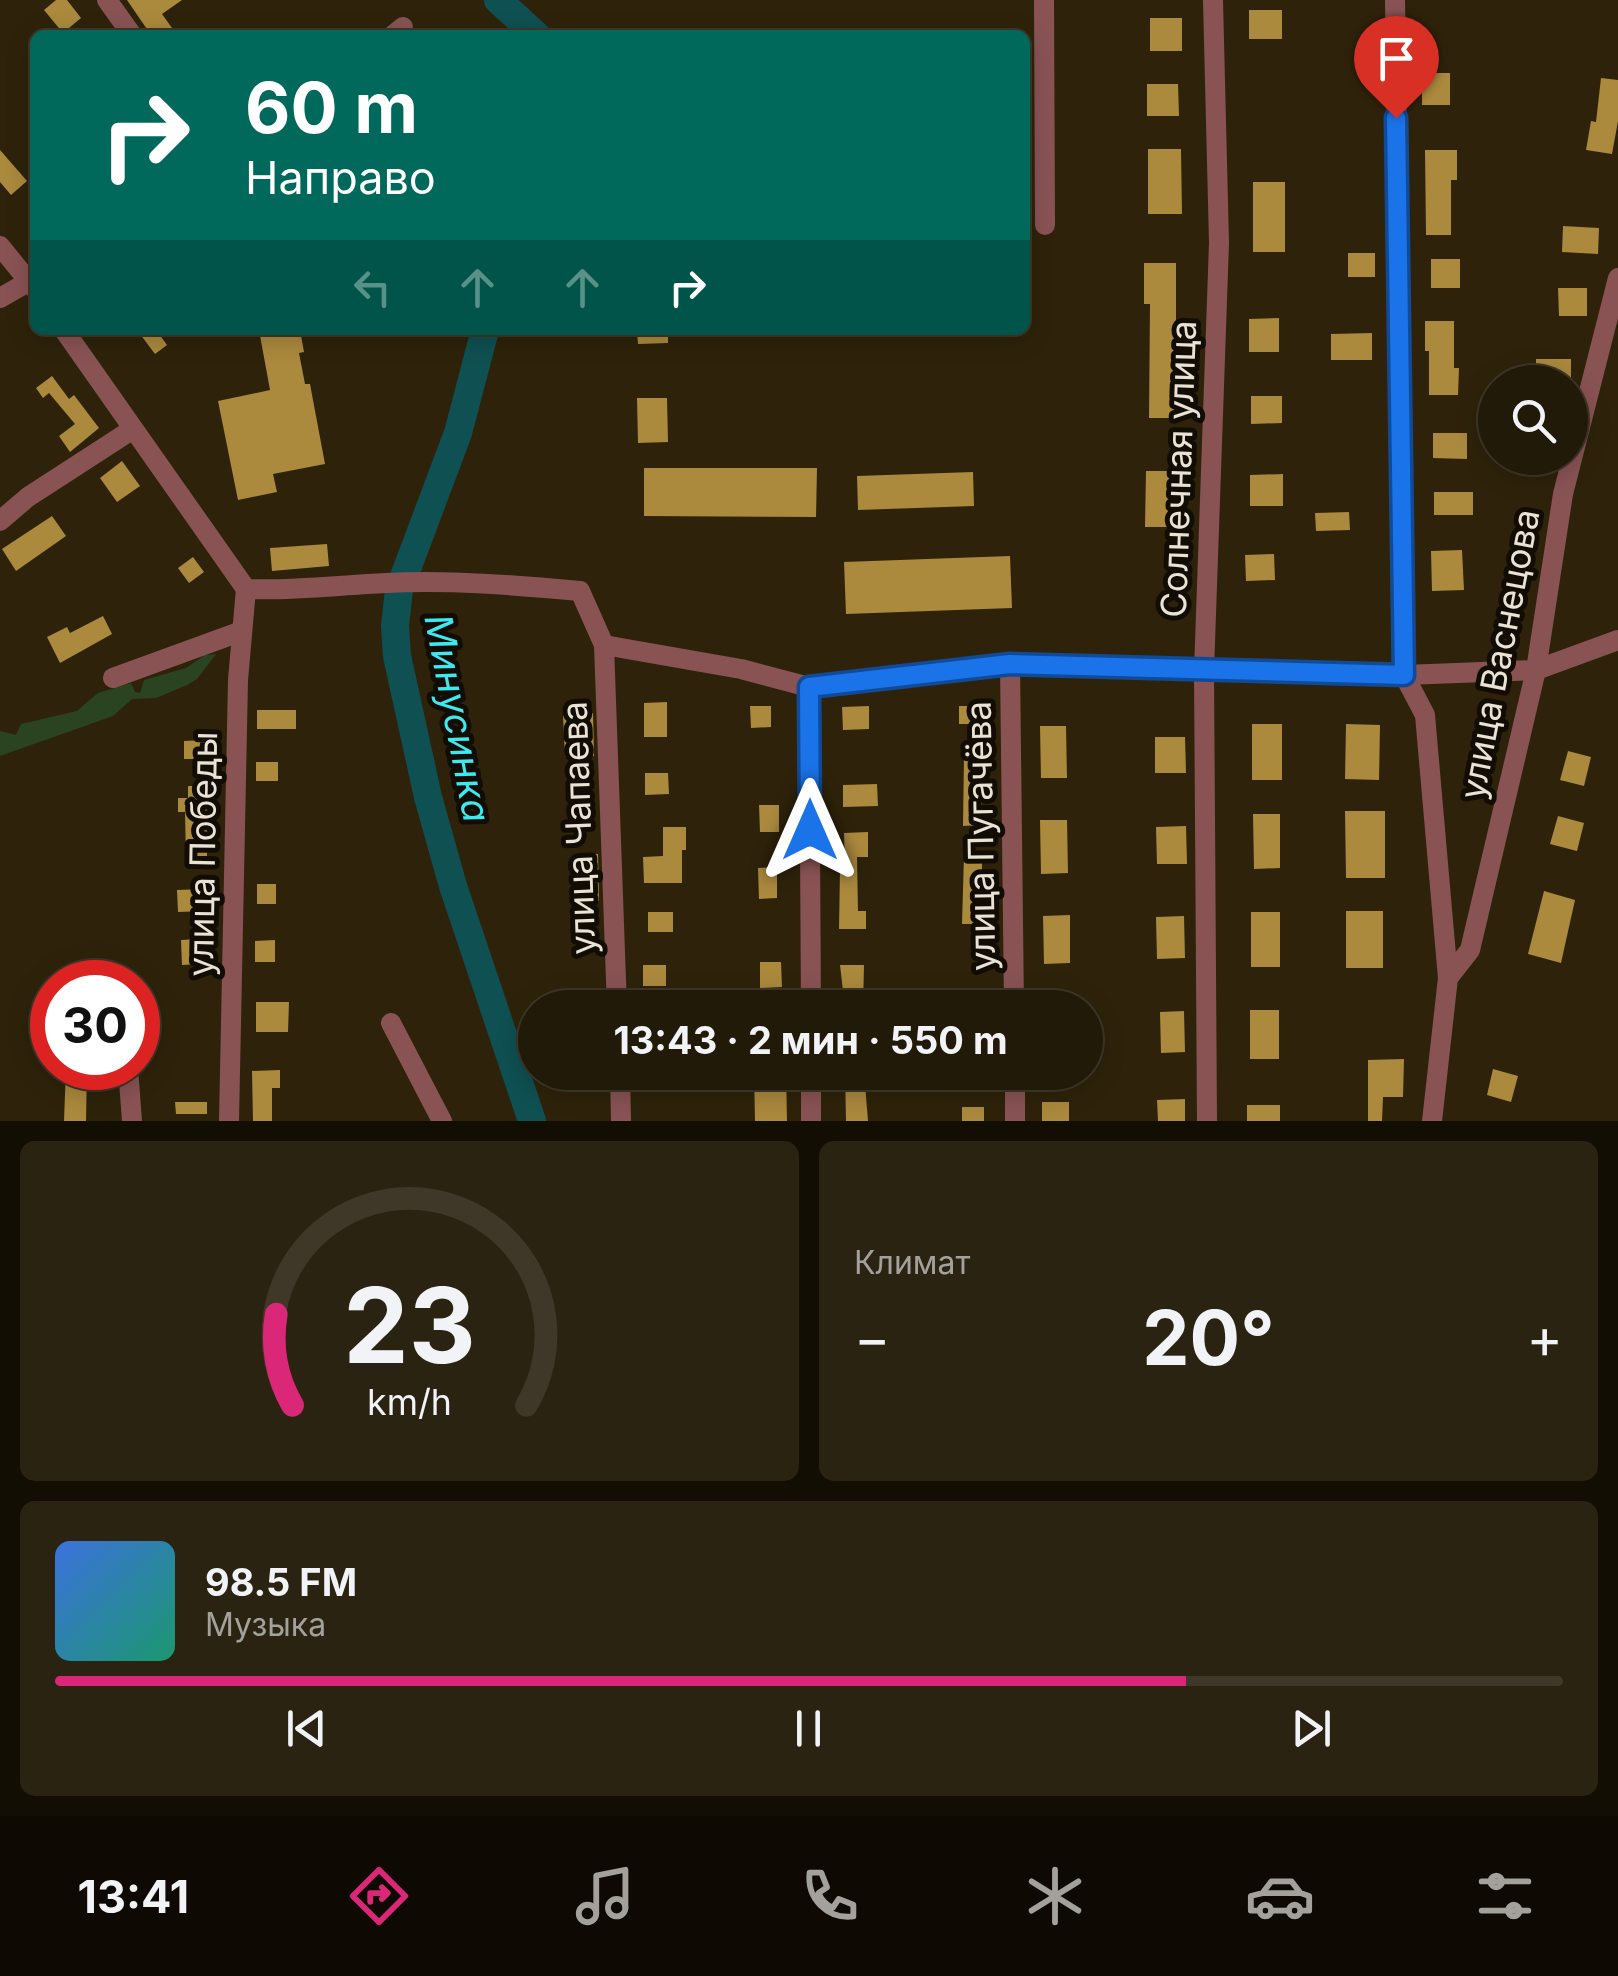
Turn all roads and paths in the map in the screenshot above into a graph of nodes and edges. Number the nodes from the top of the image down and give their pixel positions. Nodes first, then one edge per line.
1 (107, 0) edge
2 (1044, 0) edge
3 (1213, 0) edge
4 (1395, 0) edge
5 (128, 30) edge
6 (1045, 224) dead end
7 (0, 246) edge
8 (1618, 278) edge
9 (30, 280) edge
10 (30, 284) edge
11 (0, 298) edge
12 (67, 335) edge
13 (133, 429) junction
14 (0, 521) edge
15 (246, 590) junction
16 (242, 630) junction
17 (1618, 640) edge
18 (604, 645) junction
19 (1010, 664) junction
20 (1204, 670) junction
21 (1536, 670) junction
22 (1404, 675) junction
23 (114, 678) dead end
24 (809, 687) junction
25 (1448, 978) junction
26 (617, 990) edge
27 (811, 990) edge
28 (1014, 990) edge
29 (391, 1023) dead end
30 (130, 1090) edge
31 (621, 1090) edge
32 (811, 1090) edge
33 (1015, 1090) edge
34 (132, 1121) edge
35 (229, 1121) edge
36 (442, 1121) edge
37 (622, 1121) edge
38 (812, 1121) edge
39 (1015, 1121) edge
40 (1207, 1121) edge
41 (1432, 1121) edge

1 - 5 street
2 - 6 street
3 - 20 street, Солнечная улица
4 - 22 street
7 - 9 street
8 - 21 street, улица Васнецова
10 - 11 street
12 - 13 street
13 - 14 street
13 - 15 street
15 - 16 street, улица Победы
15 - 18 street
16 - 23 street
16 - 35 street, улица Победы
17 - 21 street
18 - 24 street
18 - 26 street, улица Чапаева
19 - 20 street
19 - 24 street
19 - 28 street, улица Пугачёва
20 - 22 street
20 - 40 street, Солнечная улица
21 - 22 street
21 - 25 street, улица Васнецова
22 - 25 street
24 - 27 street
25 - 41 street
29 - 36 street
30 - 34 street
31 - 37 street
32 - 38 street
33 - 39 street

